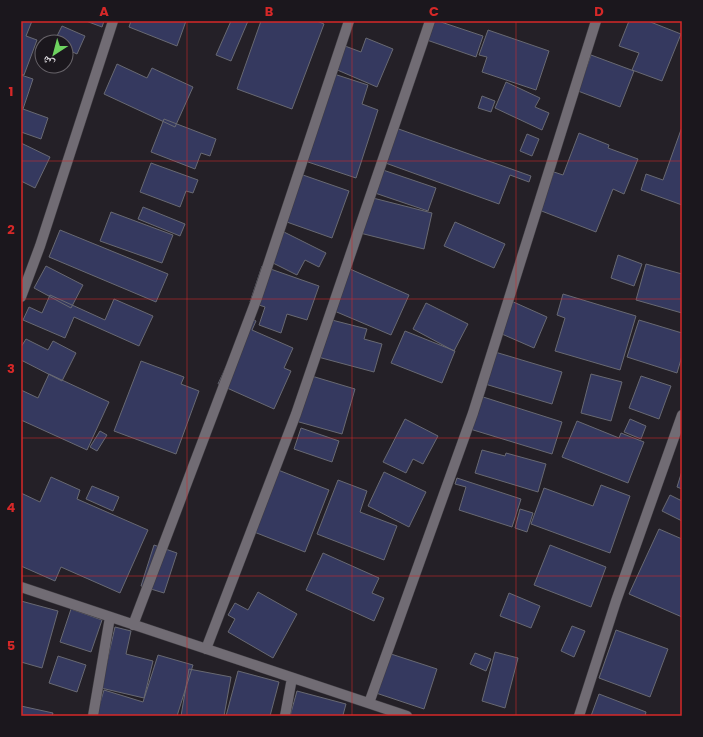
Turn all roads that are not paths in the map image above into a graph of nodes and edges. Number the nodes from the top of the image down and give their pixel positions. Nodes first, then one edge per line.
1 (113, 21) edge
2 (349, 21) edge
3 (430, 21) edge
4 (596, 21) edge
5 (21, 297) edge
6 (682, 415) edge
7 (21, 588) edge
8 (110, 617) junction
9 (133, 625) junction
10 (206, 649) junction
11 (292, 678) junction
12 (369, 703) junction
13 (92, 716) edge
14 (285, 716) edge
15 (407, 716) edge
16 (579, 716) edge

1 - 5 street
2 - 9 street
3 - 10 street
4 - 12 street
6 - 16 street
7 - 8 street
8 - 9 street
8 - 13 street
9 - 10 street
10 - 11 street
11 - 12 street
11 - 14 street
12 - 15 street

